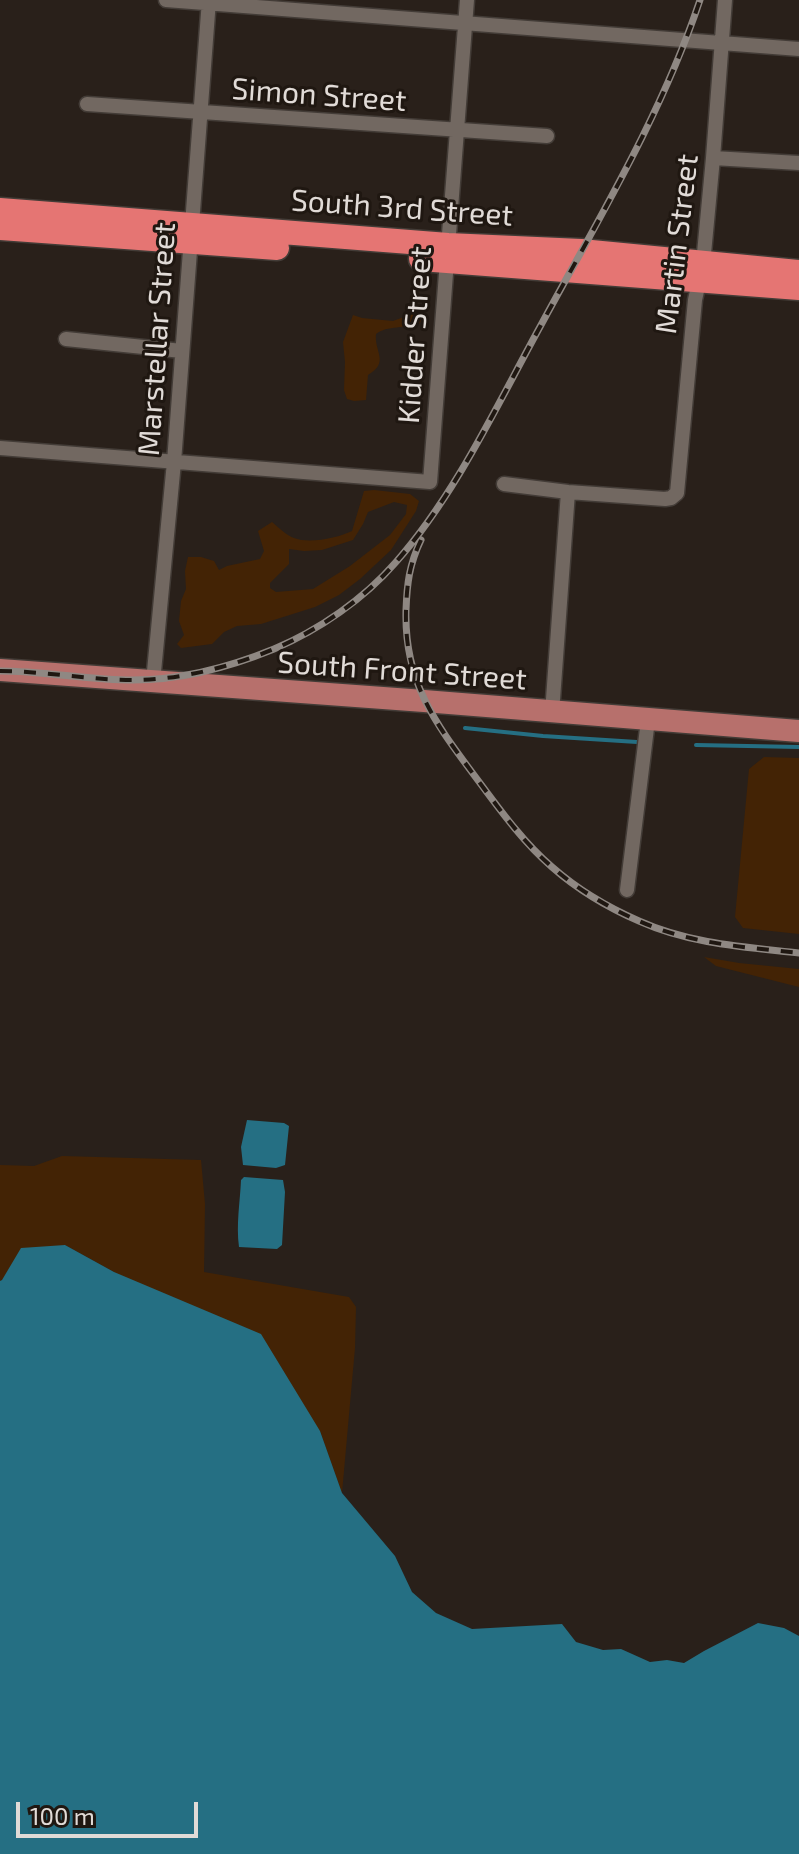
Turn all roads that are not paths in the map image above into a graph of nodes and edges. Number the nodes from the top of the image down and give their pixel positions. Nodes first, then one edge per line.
1 (166, 0) edge
2 (467, 0) edge
3 (725, 0) edge
4 (209, 2) edge
5 (465, 24) junction
6 (722, 44) junction
7 (799, 49) edge
8 (87, 104) dead end
9 (200, 113) junction
10 (457, 131) junction
11 (547, 136) dead end
12 (713, 158) junction
13 (799, 163) edge
14 (0, 210) edge
15 (0, 228) edge
16 (191, 234) junction
17 (448, 253) junction
18 (700, 272) junction
19 (799, 272) edge
20 (799, 288) edge
21 (66, 339) dead end
22 (182, 351) junction
23 (0, 448) edge
24 (174, 462) junction
25 (504, 484) dead end
26 (568, 492) junction
27 (0, 670) edge
28 (153, 682) junction
29 (552, 713) junction
30 (648, 720) junction
31 (799, 731) edge
32 (627, 890) dead end

1 - 4 street
2 - 5 street, Kidder Street
3 - 6 street, Martin Street
4 - 5 street
4 - 9 street, Marstellar Street
5 - 6 street
5 - 10 street, Kidder Street
6 - 7 street
6 - 12 street, Martin Street
8 - 9 street, Simon Street
9 - 10 street, Simon Street
9 - 16 street, Marstellar Street
10 - 11 street, Simon Street
10 - 17 street, Kidder Street
12 - 13 street
12 - 18 street, Martin Street
14 - 16 highway, South 3rd Street
15 - 16 highway, South 3rd Street
16 - 17 highway, South 3rd Street
16 - 22 street, Marstellar Street
17 - 18 highway, South 3rd Street
17 - 24 street, Kidder Street
18 - 19 highway, South 3rd Street
18 - 20 highway, South 3rd Street
18 - 26 street, Martin Street
21 - 22 street
22 - 24 street, Marstellar Street
23 - 24 street
24 - 28 street, Marstellar Street
25 - 26 street
26 - 29 street
27 - 28 main road, South Front Street
28 - 29 main road, South Front Street
29 - 30 main road, South Front Street
30 - 31 main road, South Front Street
30 - 32 street

